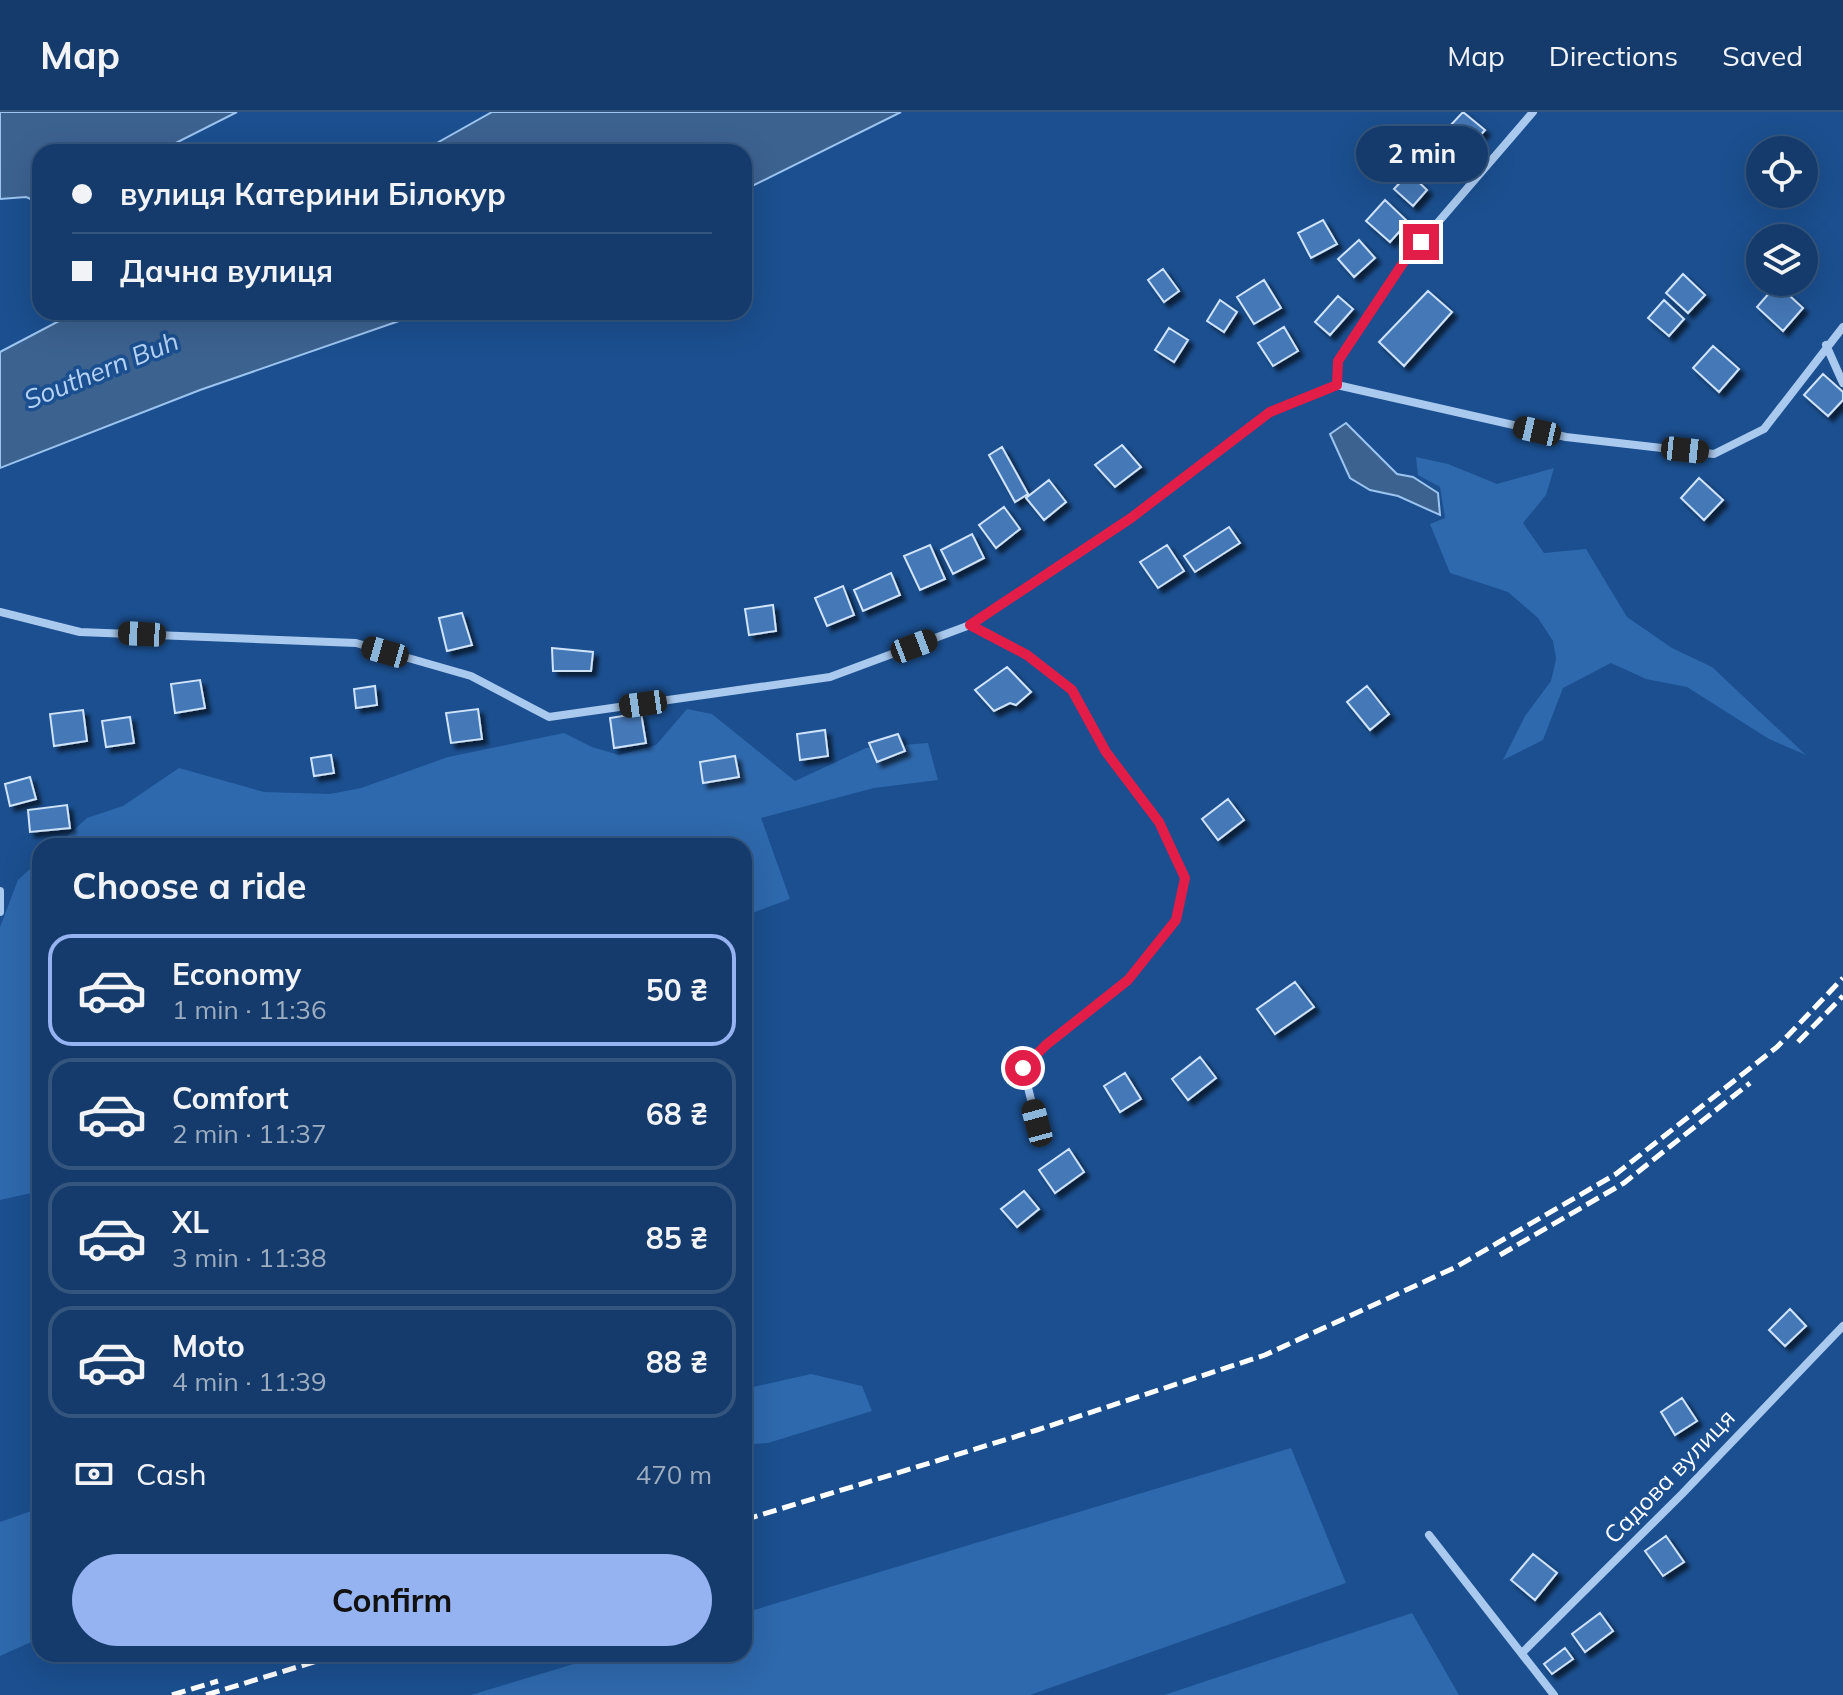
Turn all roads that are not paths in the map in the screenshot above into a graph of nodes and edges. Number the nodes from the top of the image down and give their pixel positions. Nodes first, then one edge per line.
1 (1533, 112) edge
2 (1843, 327) edge
3 (1826, 345) junction
4 (1843, 383) edge
5 (1337, 385) junction
6 (0, 614) edge
7 (970, 625) junction
8 (0, 891) edge
9 (0, 912) edge
10 (1037, 1123) dead end
11 (1843, 1326) edge
12 (1429, 1535) dead end
13 (1522, 1653) junction
14 (1554, 1695) edge

1 - 5 street
2 - 3 street
3 - 4 street
3 - 5 street
5 - 7 street
6 - 7 street
7 - 10 street
8 - 9 street
11 - 13 street, Садова вулиця
12 - 13 street
13 - 14 street

